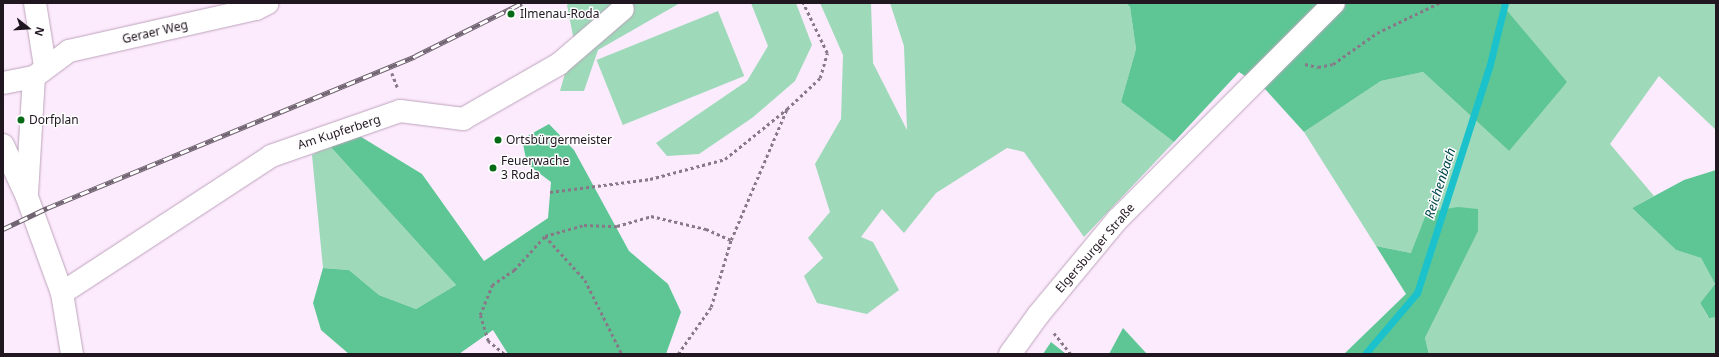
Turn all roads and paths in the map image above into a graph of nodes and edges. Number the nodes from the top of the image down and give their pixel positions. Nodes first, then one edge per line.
1 (35, 3) edge
2 (268, 3) edge
3 (803, 3) edge
4 (1334, 3) edge
5 (1439, 3) edge
6 (623, 9) dead end
7 (1280, 58) junction
8 (39, 72) junction
9 (392, 73) dead end
10 (395, 80) dead end
11 (3, 83) edge
12 (788, 109) junction
13 (3, 145) edge
14 (550, 192) dead end
15 (27, 197) junction
16 (545, 236) junction
17 (731, 240) junction
18 (62, 293) junction
19 (72, 354) edge
20 (504, 354) edge
21 (622, 354) edge
22 (678, 354) edge
23 (1010, 354) edge

1 - 8 street
2 - 8 street, Geraer Weg
3 - 12 path
4 - 7 street, Elgersburger Straße
5 - 7 path
6 - 18 street, Am Kupferberg
7 - 23 street, Elgersburger Straße
8 - 11 street
8 - 15 street
9 - 10 path
12 - 14 path
12 - 17 path
13 - 15 street
15 - 18 street
16 - 17 path
16 - 20 path
16 - 21 path
17 - 22 path
18 - 19 street

